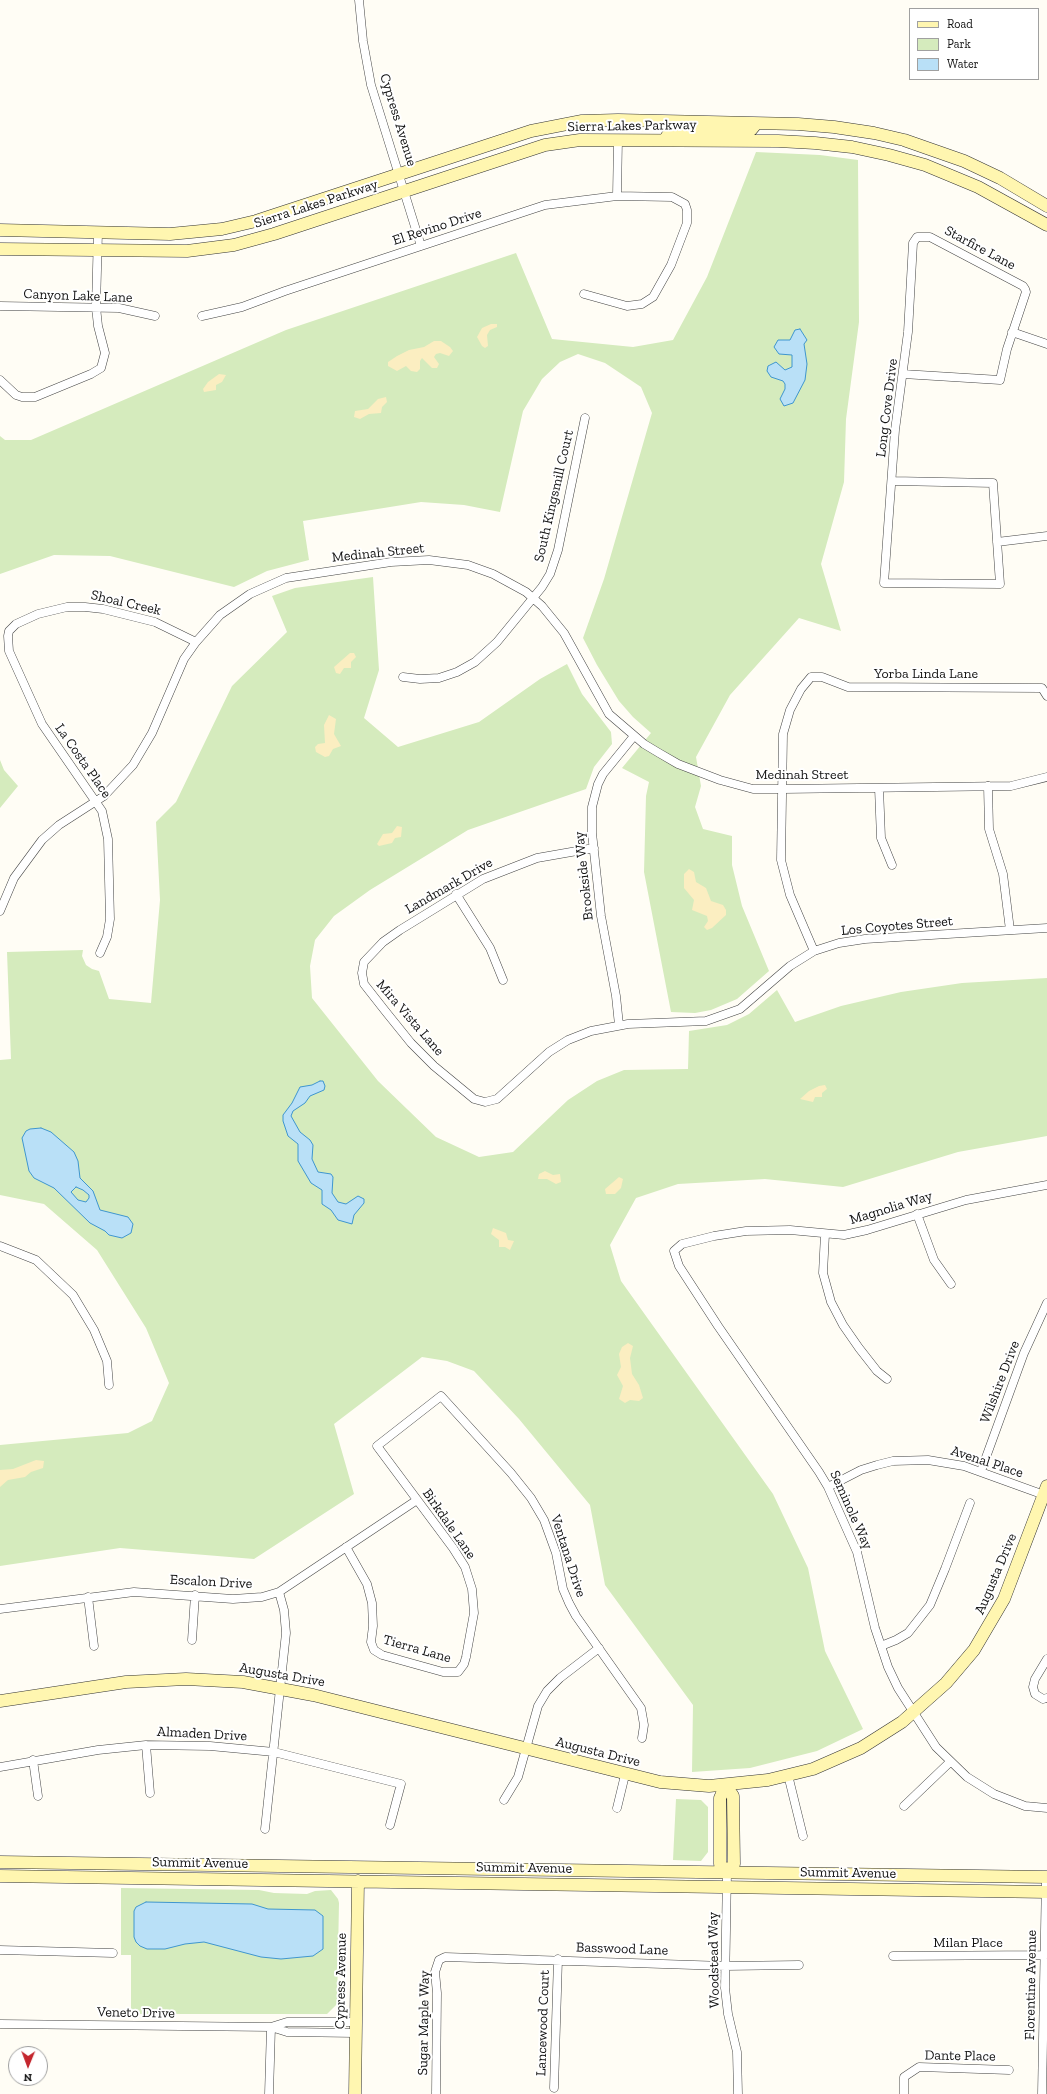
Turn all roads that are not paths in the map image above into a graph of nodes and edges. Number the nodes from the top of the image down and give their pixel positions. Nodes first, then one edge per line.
1 (359, 0) edge
2 (756, 124) junction
3 (618, 139) junction
4 (662, 139) junction
5 (399, 175) junction
6 (404, 192) junction
7 (617, 196) junction
8 (1047, 206) edge
9 (1047, 225) edge
10 (0, 230) edge
11 (98, 232) junction
12 (917, 237) joint
13 (421, 246) junction
14 (0, 248) edge
15 (97, 250) junction
16 (584, 294) dead end
17 (0, 306) edge
18 (96, 307) junction
19 (155, 316) dead end
20 (202, 316) dead end
21 (1012, 332) junction
22 (1047, 344) edge
23 (903, 374) junction
24 (0, 380) edge
25 (585, 418) dead end
26 (893, 481) junction
27 (1047, 536) edge
28 (997, 542) junction
29 (534, 598) junction
30 (8, 636) joint
31 (196, 642) junction
32 (403, 677) dead end
33 (1047, 696) edge
34 (634, 736) junction
35 (1047, 777) edge
36 (988, 786) junction
37 (879, 788) junction
38 (782, 789) junction
39 (96, 801) junction
40 (594, 848) junction
41 (892, 865) dead end
42 (456, 894) junction
43 (0, 911) edge
44 (1047, 928) edge
45 (1010, 930) junction
46 (814, 951) junction
47 (100, 953) dead end
48 (362, 973) joint
49 (503, 980) dead end
50 (619, 1025) junction
51 (485, 1102) joint
52 (1047, 1185) edge
53 (917, 1214) junction
54 (825, 1234) junction
55 (0, 1246) edge
56 (674, 1251) joint
57 (951, 1284) dead end
58 (1047, 1303) edge
59 (887, 1379) dead end
60 (109, 1385) dead end
61 (441, 1396) joint
62 (981, 1471) junction
63 (828, 1487) junction
64 (1046, 1492) edge
65 (417, 1500) junction
66 (970, 1503) dead end
67 (346, 1547) junction
68 (279, 1592) junction
69 (195, 1595) junction
70 (88, 1597) junction
71 (0, 1609) edge
72 (192, 1640) dead end
73 (94, 1646) dead end
74 (881, 1646) junction
75 (600, 1648) junction
76 (1047, 1659) edge
77 (458, 1672) joint
78 (280, 1688) junction
79 (1047, 1698) edge
80 (0, 1701) edge
81 (914, 1712) junction
82 (642, 1738) dead end
83 (146, 1745) junction
84 (525, 1750) junction
85 (274, 1752) junction
86 (33, 1760) junction
87 (950, 1762) junction
88 (0, 1766) edge
89 (625, 1775) junction
90 (788, 1775) junction
91 (726, 1785) junction
92 (150, 1793) dead end
93 (38, 1796) dead end
94 (504, 1800) dead end
95 (904, 1806) dead end
96 (617, 1808) dead end
97 (1047, 1808) edge
98 (390, 1825) dead end
99 (265, 1829) dead end
100 (803, 1836) dead end
101 (0, 1862) edge
102 (358, 1868) junction
103 (726, 1872) junction
104 (0, 1876) edge
105 (1046, 1877) edge
106 (358, 1880) junction
107 (726, 1886) junction
108 (1046, 1892) edge
109 (0, 1950) edge
110 (113, 1953) dead end
111 (445, 1956) joint
112 (893, 1956) dead end
113 (1044, 1956) junction
114 (558, 1959) junction
115 (799, 1965) dead end
116 (725, 1966) junction
117 (0, 2024) edge
118 (271, 2026) junction
119 (355, 2028) junction
120 (1009, 2070) dead end
121 (554, 2088) dead end
122 (270, 2094) edge
123 (354, 2094) edge
124 (436, 2094) edge
125 (738, 2094) edge
126 (904, 2094) edge
127 (1042, 2094) edge

1 - 5 street, Cypress Avenue
2 - 4 street
2 - 5 street, Sierra Lakes Parkway
2 - 8 street, Sierra Lakes Parkway
3 - 4 street, Sierra Lakes Parkway
3 - 6 street, Sierra Lakes Parkway
3 - 7 street
4 - 9 street, Sierra Lakes Parkway
5 - 6 street, Cypress Avenue
5 - 11 street, Sierra Lakes Parkway
6 - 13 street, Cypress Avenue
6 - 15 street, Sierra Lakes Parkway
7 - 13 street, El Revino Drive
7 - 16 street, El Revino Drive
10 - 11 street, Sierra Lakes Parkway
11 - 15 street
12 - 21 street, Starfire Lane
12 - 23 street, Long Cove Drive
13 - 20 street, El Revino Drive
14 - 15 street, Sierra Lakes Parkway
15 - 18 street
17 - 18 street, Canyon Lake Lane
18 - 19 street, Canyon Lake Lane
18 - 24 street
21 - 22 street
21 - 23 street
23 - 26 street, Long Cove Drive
25 - 29 street, South Kingsmill Court
26 - 28 street
26 - 28 street, Long Cove Drive
27 - 28 street
29 - 31 street, Medinah Street
29 - 32 street, South Kingsmill Court
29 - 34 street, Medinah Street
30 - 31 street, Shoal Creek
30 - 39 street, La Costa Place
31 - 39 street, Medinah Street
33 - 38 street, Yorba Linda Lane
34 - 38 street, Medinah Street
34 - 40 street, Brookside Way
35 - 36 street, Medinah Street
36 - 37 street, Medinah Street
36 - 45 street
37 - 38 street, Medinah Street
37 - 41 street
38 - 46 street
39 - 43 street, Medinah Street
39 - 47 street, La Costa Place
40 - 42 street, Landmark Drive
40 - 50 street, Brookside Way
42 - 48 street, Landmark Drive
42 - 49 street
44 - 45 street, Los Coyotes Street
45 - 46 street, Los Coyotes Street
46 - 50 street, Los Coyotes Street
48 - 51 street, Mira Vista Lane
50 - 51 street, Los Coyotes Street
52 - 53 street, Magnolia Way
53 - 54 street, Magnolia Way
53 - 57 street
54 - 56 street, Magnolia Way
54 - 59 street
55 - 60 street
56 - 63 street, Seminole Way
58 - 62 street, Wilshire Drive
61 - 65 street, Birkdale Lane
61 - 75 street, Ventana Drive
62 - 63 street, Avenal Place
62 - 64 street, Avenal Place
63 - 74 street, Seminole Way
64 - 81 street, Augusta Drive
65 - 67 street, Escalon Drive
65 - 77 street, Birkdale Lane
66 - 74 street
67 - 68 street, Escalon Drive
67 - 77 street, Tierra Lane
68 - 69 street, Escalon Drive
68 - 78 street
69 - 70 street, Escalon Drive
69 - 72 street
70 - 71 street, Escalon Drive
70 - 73 street
74 - 81 street, Seminole Way
75 - 82 street, Ventana Drive
75 - 84 street
76 - 79 street
78 - 80 street, Augusta Drive
78 - 84 street, Augusta Drive
78 - 85 street
81 - 87 street, Seminole Way
81 - 90 street, Augusta Drive
83 - 85 street, Almaden Drive
83 - 86 street, Almaden Drive
83 - 92 street
84 - 89 street, Augusta Drive
84 - 94 street
85 - 98 street, Almaden Drive
85 - 99 street
86 - 88 street, Almaden Drive
86 - 93 street
87 - 95 street
87 - 97 street, Seminole Way
89 - 91 street, Augusta Drive
89 - 96 street
90 - 91 street, Augusta Drive
90 - 100 street
91 - 103 street
101 - 102 street, Summit Avenue
102 - 103 street, Summit Avenue
102 - 106 street, Cypress Avenue
103 - 105 street, Summit Avenue
103 - 107 street, Woodstead Way
104 - 106 street, Summit Avenue
105 - 108 street, Florentine Avenue
106 - 107 street, Summit Avenue
106 - 119 street, Cypress Avenue
107 - 108 street, Summit Avenue
107 - 116 street, Woodstead Way
108 - 113 street, Florentine Avenue
109 - 110 street
111 - 114 street, Basswood Lane
111 - 124 street, Sugar Maple Way
112 - 113 street, Milan Place
113 - 127 street, Florentine Avenue
114 - 116 street, Basswood Lane
114 - 121 street, Lancewood Court
115 - 116 street, Basswood Lane
116 - 125 street, Woodstead Way
117 - 118 street, Veneto Drive
118 - 119 street, Veneto Drive
118 - 122 street
119 - 123 street, Cypress Avenue
120 - 126 street, Dante Place

